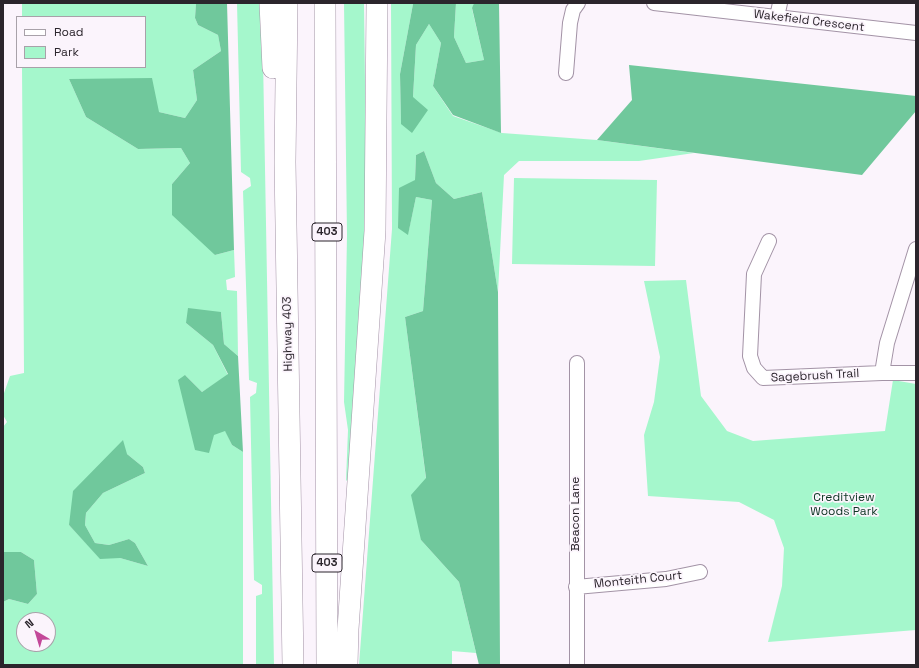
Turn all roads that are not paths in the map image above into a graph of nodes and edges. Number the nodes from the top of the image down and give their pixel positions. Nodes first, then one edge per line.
1 (270, 3) edge
2 (287, 3) edge
3 (326, 3) edge
4 (377, 3) edge
5 (578, 3) edge
6 (654, 3) edge
7 (780, 3) edge
8 (777, 17) junction
9 (916, 33) edge
10 (566, 73) dead end
11 (285, 162) junction
12 (769, 241) dead end
13 (916, 249) edge
14 (577, 363) dead end
15 (882, 373) junction
16 (916, 373) edge
17 (700, 572) dead end
18 (576, 587) junction
19 (293, 665) edge
20 (326, 665) edge
21 (347, 665) edge
22 (577, 665) edge

1 - 11 highway
2 - 11 highway, Highway 403
3 - 20 highway, 403
4 - 21 highway
5 - 10 street
6 - 8 street, Wakefield Crescent
7 - 8 street
8 - 9 street, Wakefield Crescent
11 - 19 highway, Highway 403
12 - 15 street, Sagebrush Trail
13 - 15 street
14 - 18 street, Beacon Lane
15 - 16 street, Sagebrush Trail
17 - 18 street, Monteith Court
18 - 22 street, Beacon Lane

